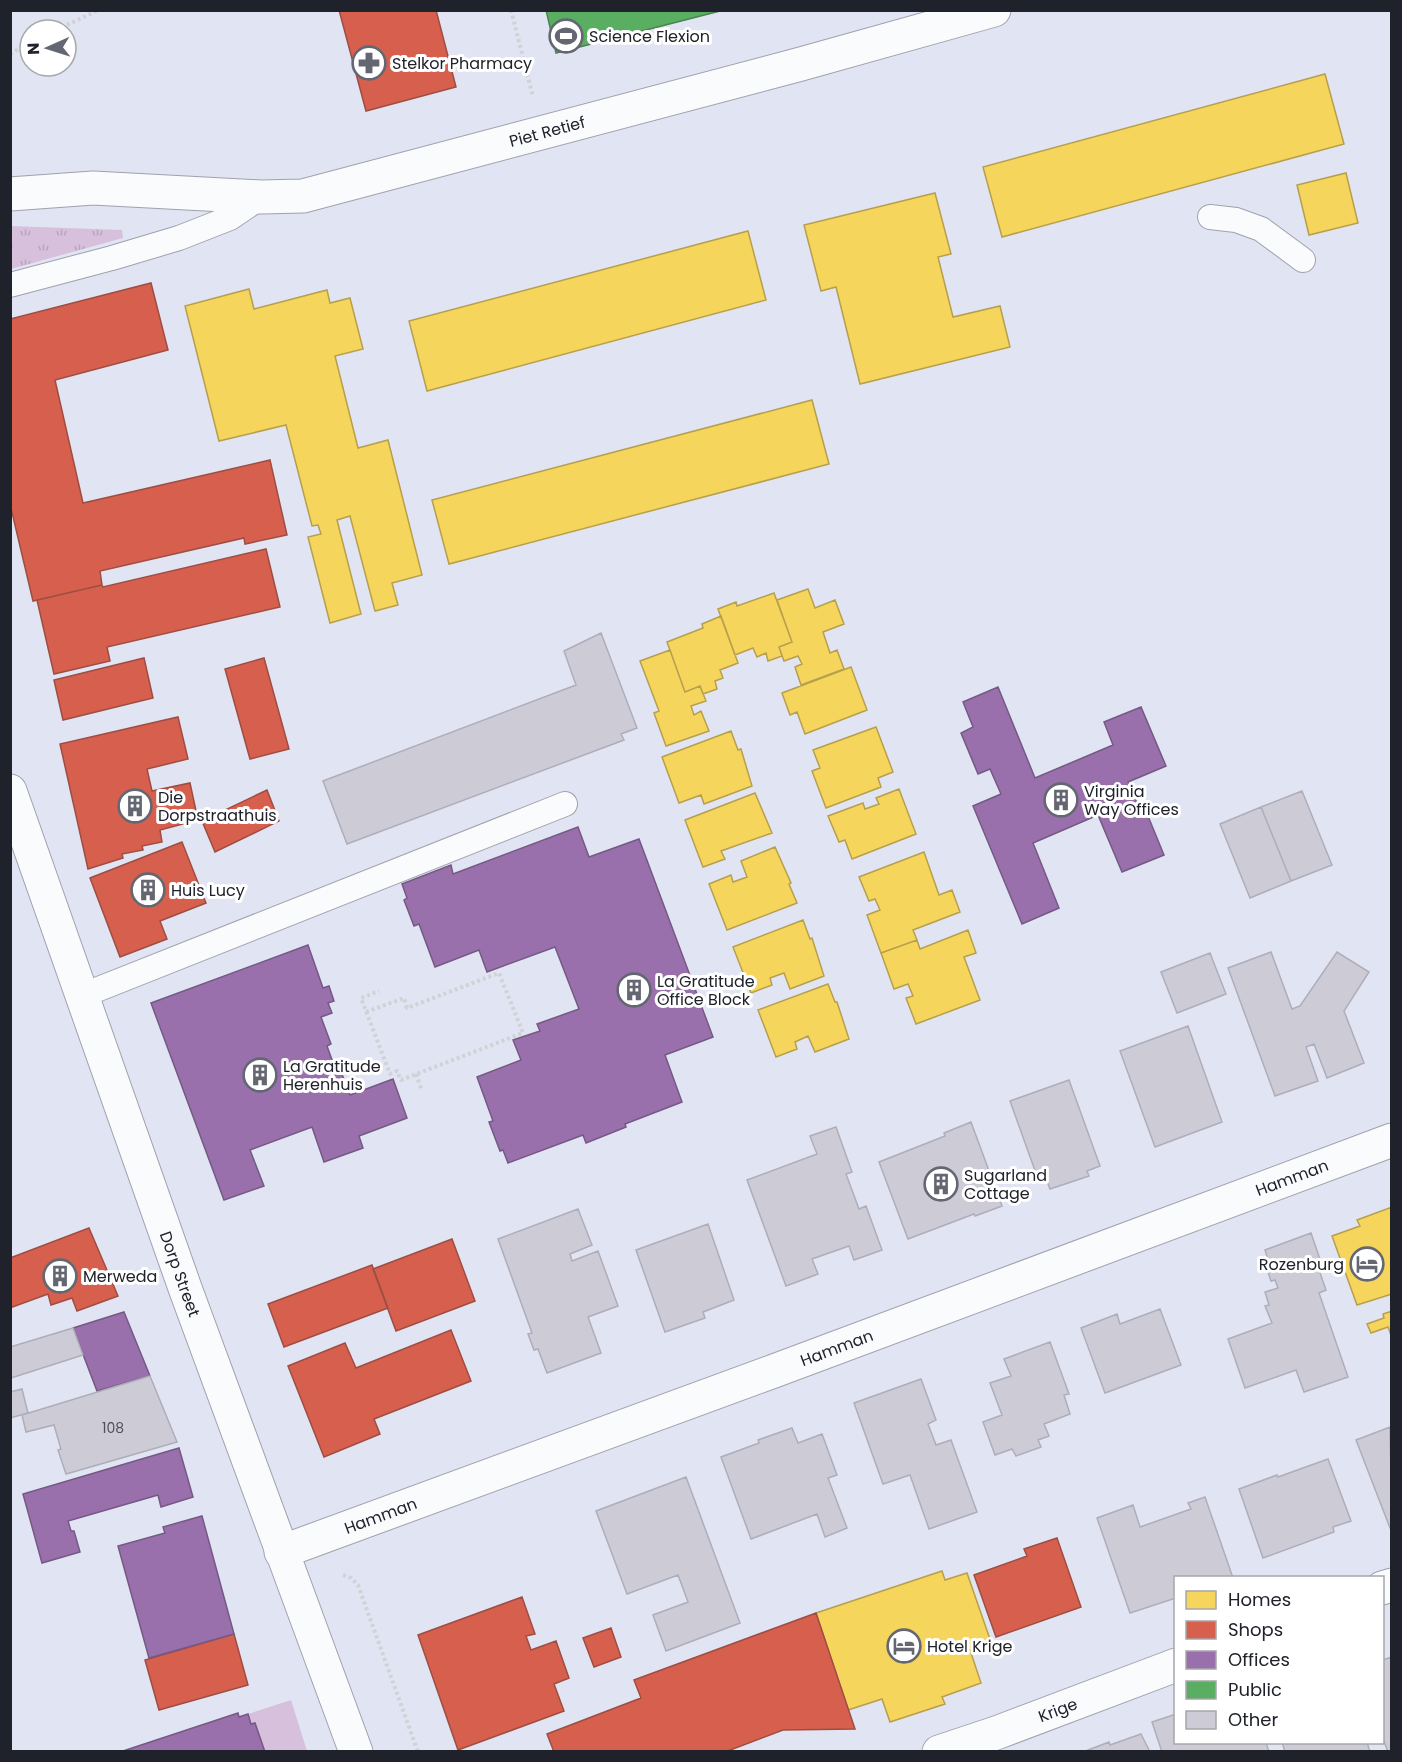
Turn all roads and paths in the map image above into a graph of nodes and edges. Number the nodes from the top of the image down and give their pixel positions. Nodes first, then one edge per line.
1 (99, 10) edge
2 (511, 10) edge
3 (994, 10) edge
4 (78, 20) edge
5 (533, 97) dead end
6 (10, 172) edge
7 (93, 188) junction
8 (10, 194) edge
9 (261, 197) junction
10 (1210, 217) dead end
11 (1303, 260) dead end
12 (10, 285) edge
13 (10, 791) edge
14 (564, 804) dead end
15 (379, 991) dead end
16 (81, 996) junction
17 (366, 1012) junction
18 (416, 1074) junction
19 (422, 1091) dead end
20 (1392, 1140) edge
21 (281, 1552) junction
22 (343, 1575) dead end
23 (1174, 1666) edge
24 (356, 1752) edge
25 (418, 1752) edge
26 (939, 1752) edge

1 - 4 path
2 - 5 path
3 - 9 street, Piet Retief
6 - 7 street, Piet Retief
7 - 8 street, Piet Retief
7 - 9 street, Piet Retief
9 - 12 lane
10 - 11 lane
13 - 16 street, Dorp Street
14 - 16 lane
15 - 17 path
16 - 21 street, Dorp Street
17 - 18 path
17 - 18 path
18 - 19 path
20 - 21 street, Hamman
21 - 24 street, Dorp Street
22 - 25 path
23 - 26 street, Krige

